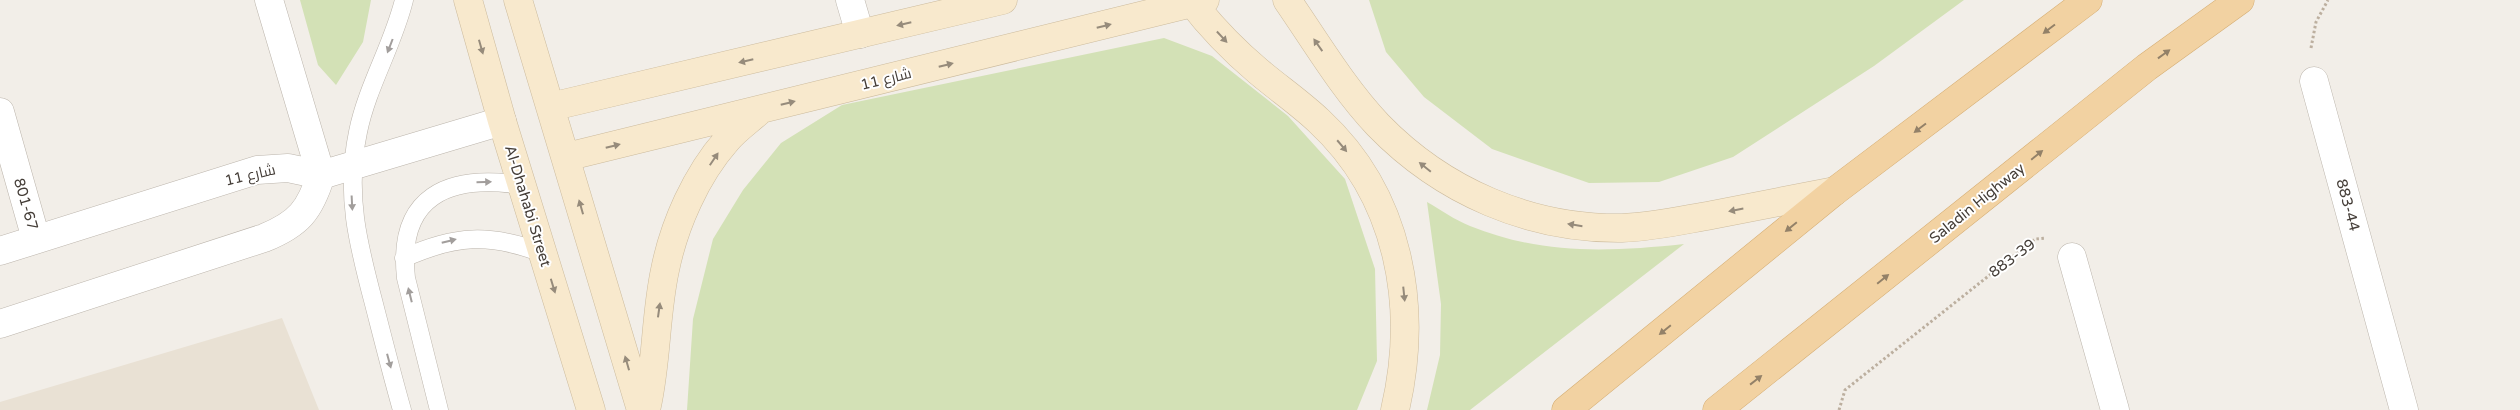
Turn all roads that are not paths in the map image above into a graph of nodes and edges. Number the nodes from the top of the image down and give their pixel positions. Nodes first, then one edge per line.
1 (270, 0) edge
2 (404, 0) edge
3 (468, 0) edge
4 (518, 0) edge
5 (850, 0) edge
6 (1003, 0) edge
7 (1287, 0) edge
8 (2088, 0) edge
9 (2240, 0) edge
10 (1196, 1) edge
11 (860, 34) junction
12 (2314, 81) road end
13 (550, 106) junction
14 (760, 110) junction
15 (0, 112) edge
16 (502, 121) junction
17 (566, 157) junction
18 (354, 165) junction
19 (321, 175) junction
20 (521, 185) junction
21 (1835, 191) junction
22 (36, 239) junction
23 (0, 251) edge
24 (542, 253) junction
25 (2072, 257) road end
26 (404, 258) junction
27 (0, 324) edge
28 (402, 410) edge
29 (439, 410) edge
30 (591, 410) edge
31 (641, 410) edge
32 (646, 410) edge
33 (1395, 410) edge
34 (1566, 410) edge
35 (1718, 410) edge
36 (2115, 410) edge
37 (2404, 410) edge

1 - 19 street
2 -> 18 lane
3 -> 16 street, Al-Dhahabi Street
4 - 13 street
5 - 11 street
6 -> 11 street
21 -> 7 street
8 -> 21 main road
35 -> 9 main road, Saladin Highway
14 -> 10 street, شارع 11
10 -> 33 street
11 -> 13 street
12 - 37 street, 883-44
13 - 17 street
17 -> 14 street, شارع 11
32 -> 14 street
15 - 22 street, 801-67
16 - 18 street, شارع 11
16 - 20 street, Al-Dhahabi Street
31 -> 17 street
18 - 19 street, شارع 11
18 -> 28 lane
19 - 22 street, شارع 11
19 - 27 street
20 - 24 street, Al-Dhahabi Street
26 -> 20 lane
21 -> 34 main road
22 - 23 street, شارع 11
26 -> 24 lane
24 -> 30 street, Al-Dhahabi Street
25 - 36 street
29 -> 26 lane

